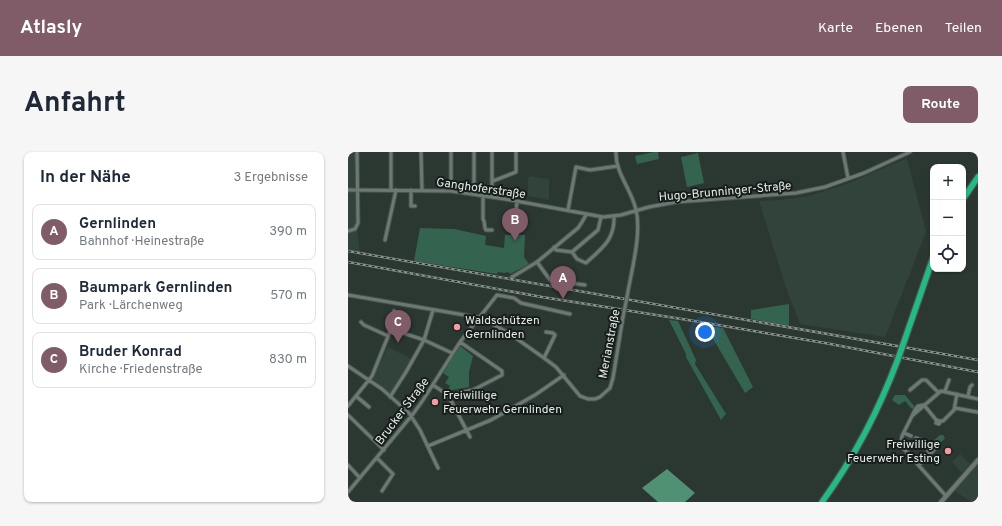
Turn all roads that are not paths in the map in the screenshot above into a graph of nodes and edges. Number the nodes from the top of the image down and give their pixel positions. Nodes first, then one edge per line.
1 (357, 152) edge
2 (391, 152) edge
3 (421, 152) edge
4 (451, 152) edge
5 (474, 152) edge
6 (492, 152) edge
7 (516, 152) edge
8 (616, 152) edge
9 (843, 152) edge
10 (910, 152) edge
11 (618, 166) junction
12 (978, 176) edge
13 (848, 178) junction
14 (493, 181) junction
15 (348, 190) edge
16 (357, 190) junction
17 (391, 190) junction
18 (396, 190) junction
19 (411, 190) junction
20 (422, 190) junction
21 (451, 191) junction
22 (474, 194) junction
23 (966, 194) edge
24 (483, 195) junction
25 (492, 197) junction
26 (517, 201) junction
27 (415, 206) dead end
28 (568, 210) junction
29 (637, 211) junction
30 (586, 215) junction
31 (614, 216) junction
32 (601, 217) junction
33 (515, 222) dead end
34 (492, 230) dead end
35 (348, 231) edge
36 (385, 240) dead end
37 (554, 247) junction
38 (572, 252) junction
39 (537, 262) junction
40 (930, 267) edge
41 (512, 277) dead end
42 (585, 285) dead end
43 (348, 295) edge
44 (433, 310) junction
45 (394, 311) dead end
46 (570, 314) dead end
47 (478, 317) junction
48 (361, 322) dead end
49 (391, 329) junction
50 (546, 332) dead end
51 (388, 336) junction
52 (424, 340) junction
53 (460, 342) junction
54 (452, 353) junction
55 (544, 358) junction
56 (348, 366) edge
57 (564, 375) junction
58 (369, 380) junction
59 (948, 380) dead end
60 (433, 385) junction
61 (972, 385) dead end
62 (910, 390) dead end
63 (945, 391) junction
64 (938, 392) junction
65 (448, 394) junction
66 (957, 394) junction
67 (356, 396) junction
68 (968, 396) junction
69 (390, 397) junction
70 (978, 399) edge
71 (924, 405) junction
72 (348, 406) edge
73 (369, 407) dead end
74 (955, 408) junction
75 (978, 409) edge
76 (978, 412) edge
77 (348, 415) edge
78 (411, 417) junction
79 (466, 430) junction
80 (904, 433) junction
81 (911, 436) dead end
82 (470, 437) dead end
83 (916, 438) dead end
84 (428, 446) junction
85 (384, 450) junction
86 (934, 450) dead end
87 (930, 454) junction
88 (377, 458) junction
89 (978, 460) edge
90 (937, 463) dead end
91 (348, 465) edge
92 (918, 465) junction
93 (438, 468) dead end
94 (360, 478) junction
95 (382, 491) dead end
96 (348, 492) edge
97 (946, 496) junction
98 (822, 502) edge
99 (940, 502) edge

1 - 16 street
2 - 17 street
3 - 20 street
4 - 21 street
5 - 22 street
6 - 14 street
7 - 14 street
8 - 11 street, Merianstraße
9 - 13 street
10 - 13 street, Hugo-Brunninger-Straße
11 - 28 street
11 - 29 street, Merianstraße
12 - 23 highway
13 - 29 street, Hugo-Brunninger-Straße
14 - 25 street
15 - 16 street, Ganghoferstraße
16 - 17 street, Ganghoferstraße
16 - 35 street
17 - 18 street, Ganghoferstraße
18 - 19 street, Ganghoferstraße
18 - 36 street
19 - 20 street, Ganghoferstraße
19 - 27 street
20 - 21 street, Ganghoferstraße
21 - 22 street, Ganghoferstraße
22 - 24 street, Ganghoferstraße
24 - 25 street, Ganghoferstraße
24 - 34 street
25 - 26 street, Ganghoferstraße
26 - 28 street, Ganghoferstraße
26 - 33 street
28 - 30 street, Ganghoferstraße
29 - 31 street, Hugo-Brunninger-Straße
29 - 57 street, Merianstraße, bridge
30 - 32 street, Hugo-Brunninger-Straße
30 - 37 street
31 - 32 street, Hugo-Brunninger-Straße
31 - 38 street
32 - 38 street
37 - 38 street
37 - 39 street
39 - 41 street
39 - 42 street
40 - 98 highway, bridge
43 - 44 street, Merianstraße
44 - 47 street, Merianstraße
44 - 52 street
45 - 49 street
46 - 47 street, Brucker Straße
47 - 53 street, Brucker Straße
47 - 55 street, Merianstraße
48 - 51 street
49 - 51 street
49 - 52 street
50 - 55 street
51 - 58 street
52 - 54 street
52 - 69 street
53 - 54 street, Brucker Straße
53 - 65 street
54 - 60 street, Brucker Straße
55 - 57 street, Merianstraße
56 - 58 street
57 - 79 street
58 - 67 street
58 - 69 street
59 - 63 street
60 - 65 street
60 - 78 street, Brucker Straße
61 - 68 street
62 - 64 street
63 - 64 street
63 - 66 street
64 - 71 street
65 - 79 street
66 - 68 street
66 - 74 street
67 - 72 street
67 - 73 street
68 - 70 street
69 - 78 street
71 - 74 street
71 - 80 street
74 - 76 street
75 - 76 street
77 - 85 street
78 - 84 street
78 - 85 street, Brucker Straße
79 - 82 street
79 - 84 street
80 - 81 street
80 - 92 street
83 - 87 street
84 - 93 street
85 - 88 street, Brucker Straße
86 - 87 street
87 - 90 street
87 - 92 street
88 - 94 street, Brucker Straße
88 - 95 street
89 - 97 street
91 - 94 street
92 - 97 street
94 - 96 street, Brucker Straße
97 - 99 street

